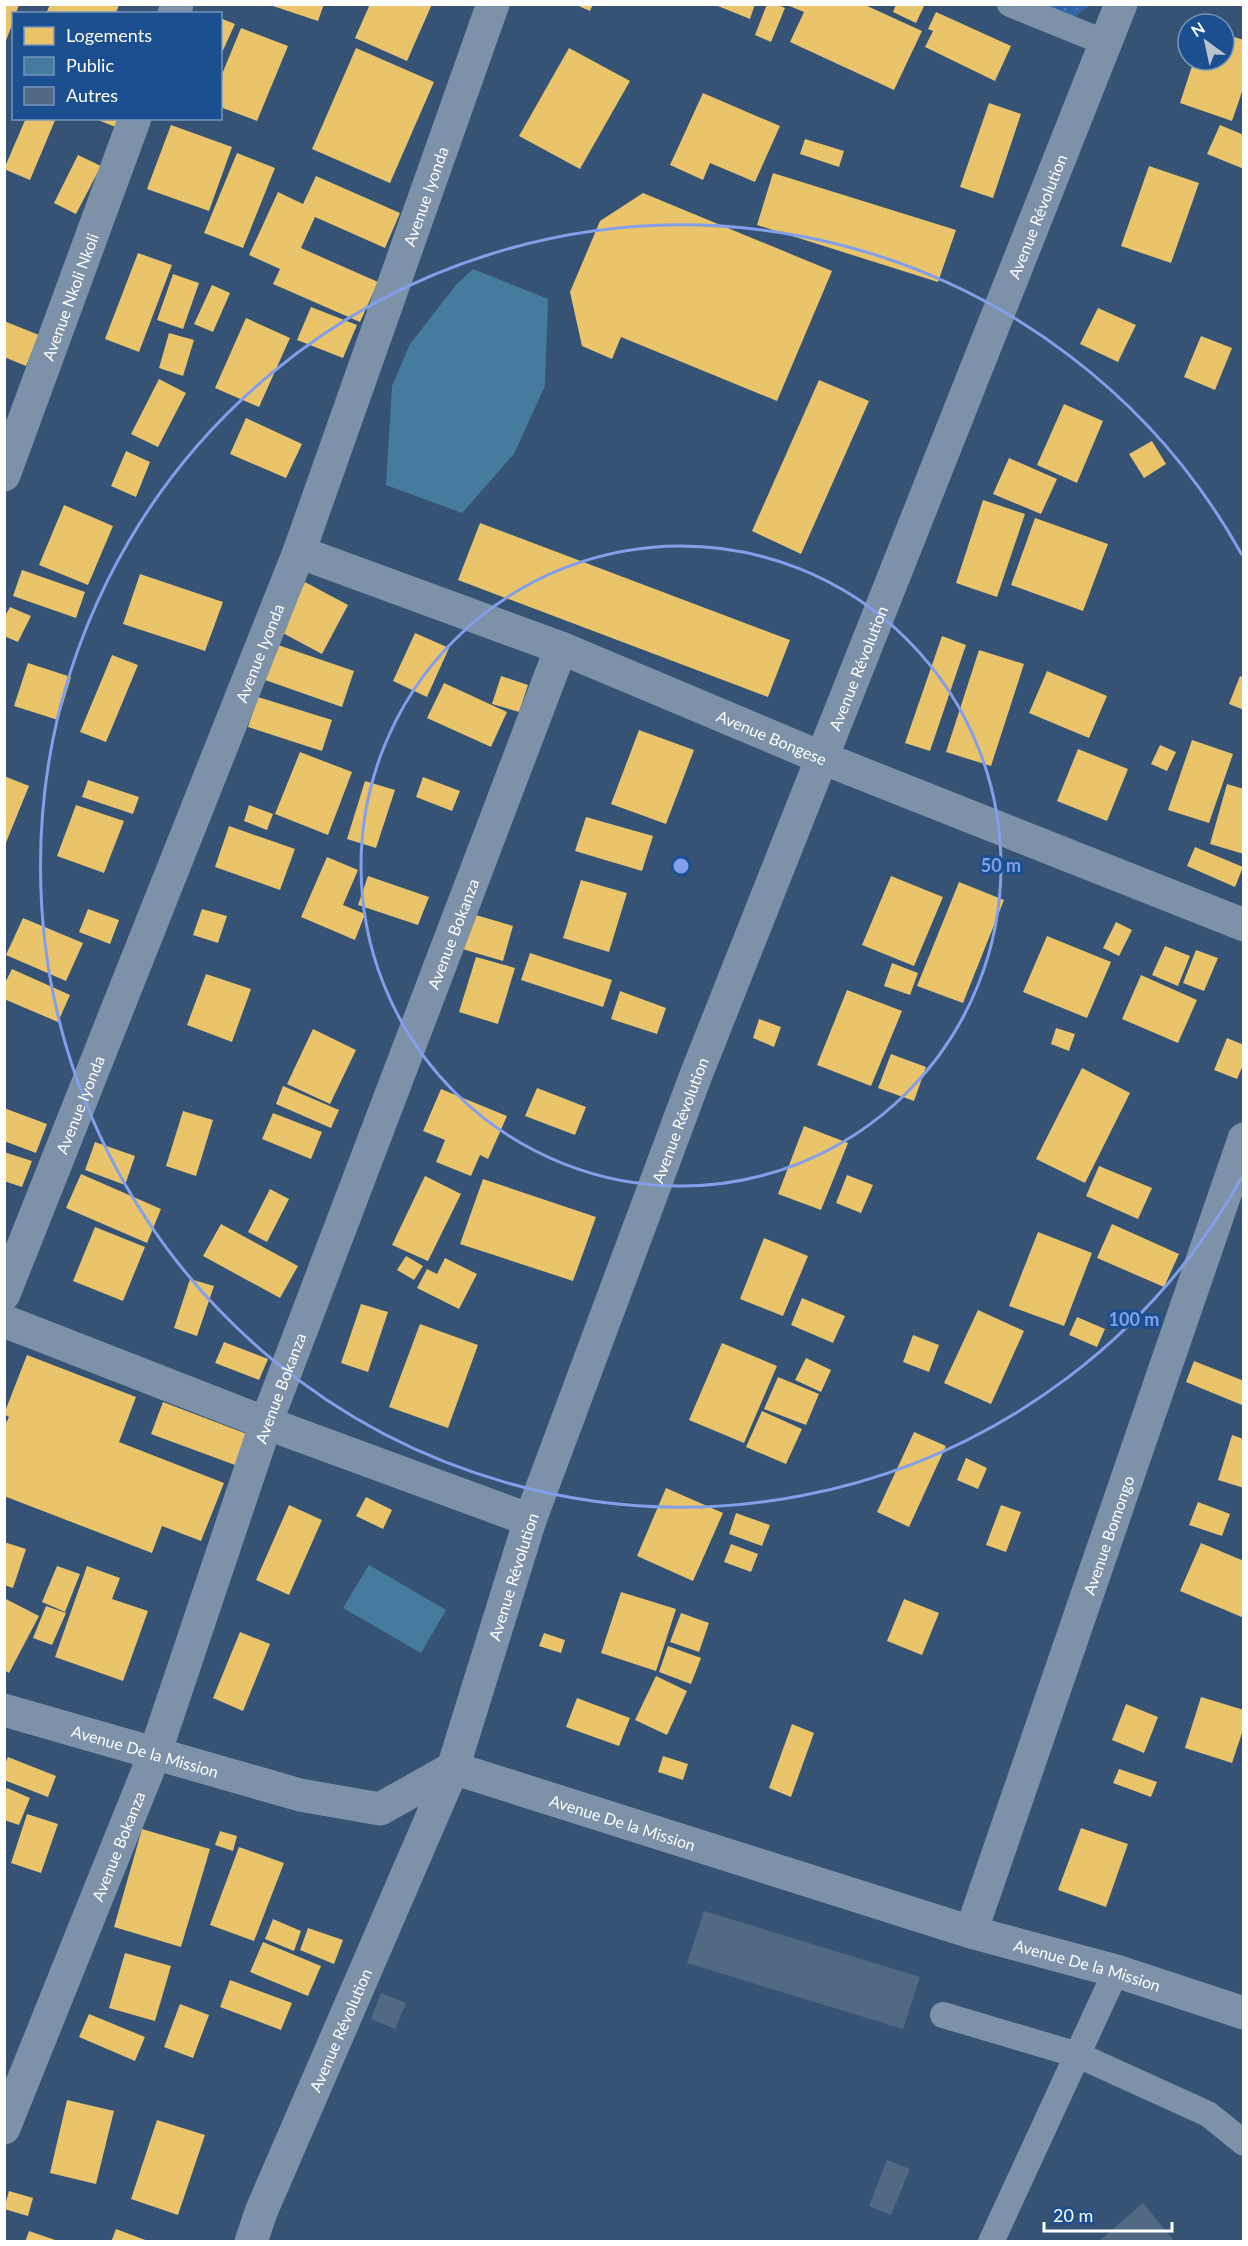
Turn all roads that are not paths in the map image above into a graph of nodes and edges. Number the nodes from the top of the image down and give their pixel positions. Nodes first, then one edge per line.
1 (493, 4) edge
2 (1010, 4) edge
3 (1121, 4) edge
4 (1106, 43) junction
5 (134, 120) edge
6 (4, 475) edge
7 (299, 552) junction
8 (561, 648) junction
9 (820, 757) junction
10 (1244, 925) edge
11 (1244, 1138) edge
12 (4, 1294) edge
13 (4, 1321) edge
14 (266, 1423) junction
15 (530, 1520) junction
16 (4, 1710) edge
17 (155, 1753) junction
18 (453, 1768) junction
19 (971, 1932) junction
20 (1116, 1971) junction
21 (1244, 2013) edge
22 (943, 2015) dead end
23 (1078, 2055) junction
24 (4, 2128) edge
25 (1244, 2143) edge
26 (251, 2241) edge
27 (991, 2241) edge

1 - 7 street, Avenue Iyonda
2 - 4 lane
3 - 4 street, Avenue Révolution
4 - 9 street, Avenue Révolution
5 - 6 street, Avenue Nkoli Nkoli
7 - 8 street, Avenue Bongese
7 - 12 street, Avenue Iyonda
8 - 9 street, Avenue Bongese
8 - 14 street, Avenue Bokanza
9 - 10 street, Avenue Bongese
9 - 15 street, Avenue Révolution
11 - 19 street, Avenue Bomongo
13 - 14 street
14 - 15 street
14 - 17 street, Avenue Bokanza
15 - 18 street, Avenue Révolution
16 - 17 street, Avenue De la Mission
17 - 18 street, Avenue De la Mission
17 - 24 street, Avenue Bokanza
18 - 19 street, Avenue De la Mission
18 - 26 street, Avenue Révolution
19 - 20 street, Avenue De la Mission
20 - 21 street, Avenue De la Mission
20 - 23 lane
22 - 23 lane
23 - 25 lane
23 - 27 lane

